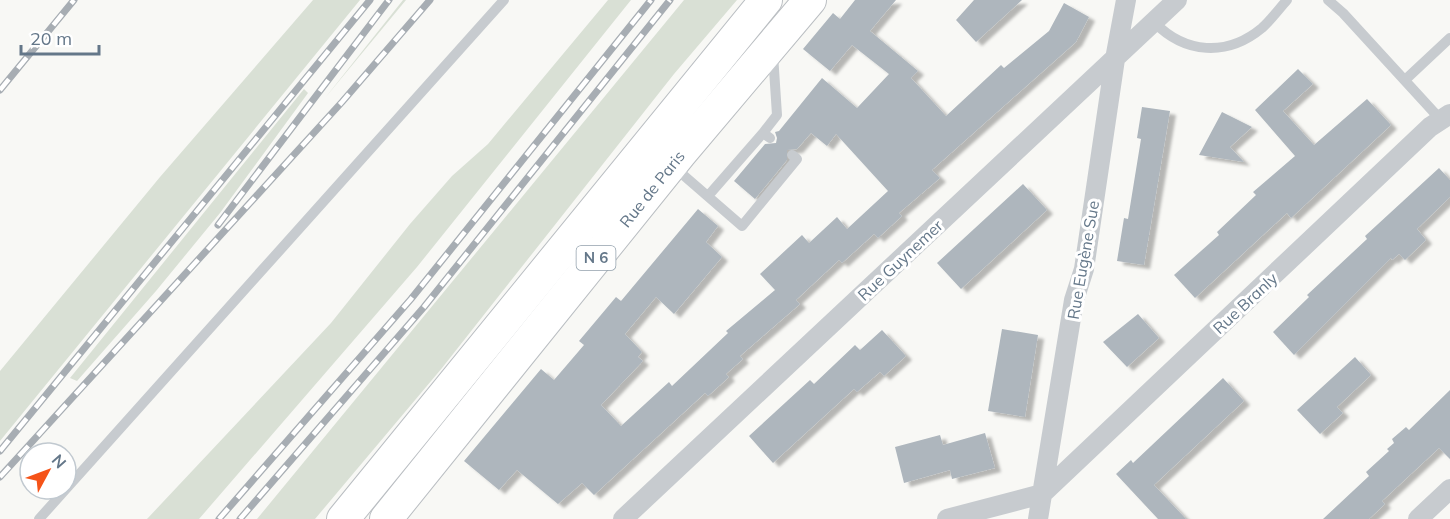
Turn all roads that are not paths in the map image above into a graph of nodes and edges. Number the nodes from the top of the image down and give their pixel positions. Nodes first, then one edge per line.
1 (504, 0) edge
2 (766, 0) edge
3 (810, 0) edge
4 (1126, 0) edge
5 (1177, 0) edge
6 (1287, 0) edge
7 (1328, 0) edge
8 (1154, 22) junction
9 (1450, 39) edge
10 (772, 47) junction
11 (1114, 59) junction
12 (1405, 80) junction
13 (1446, 117) edge
14 (792, 155) dead end
15 (671, 165) junction
16 (708, 196) junction
17 (78, 476) edge
18 (1450, 489) edge
19 (1042, 494) junction
20 (55, 501) edge
21 (39, 519) edge
22 (343, 519) edge
23 (386, 519) edge
24 (623, 519) edge
25 (947, 519) edge
26 (1038, 519) edge
27 (1418, 519) edge

1 - 17 lane
2 - 22 main road, Rue de Paris / N 6
3 - 10 main road, Rue de Paris / N 6
4 - 11 street, Rue Eugène Sue
5 - 8 street, Rue Guynemer
6 - 8 lane
7 - 12 lane
8 - 11 street, Rue Guynemer
9 - 12 lane
10 - 15 main road, Rue de Paris / N 6
10 - 16 lane
11 - 19 street, Rue Eugène Sue
11 - 24 street, Rue Guynemer
12 - 13 lane
13 - 19 street, Rue Branly
14 - 16 lane
15 - 16 lane
15 - 23 main road, Rue de Paris / N 6
18 - 27 street
19 - 25 street
19 - 26 street, Rue Eugène Sue
20 - 21 lane

